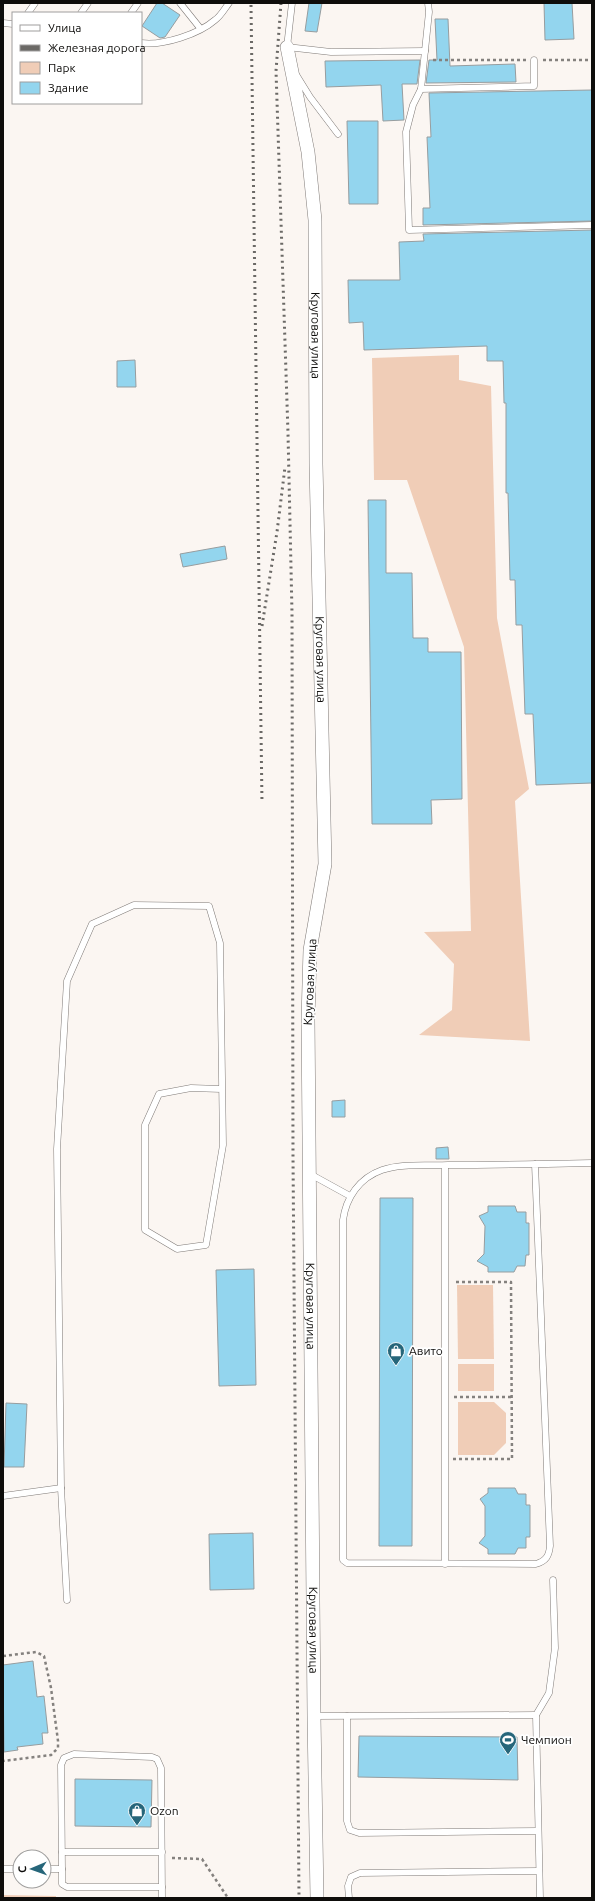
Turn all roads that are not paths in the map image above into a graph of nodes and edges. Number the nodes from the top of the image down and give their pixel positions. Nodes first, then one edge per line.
1 (35, 3) edge
2 (88, 3) edge
3 (138, 3) edge
4 (180, 3) edge
5 (229, 3) edge
6 (292, 3) edge
7 (428, 3) edge
8 (29, 12) edge
9 (83, 12) edge
10 (132, 12) edge
11 (200, 28) junction
12 (142, 43) edge
13 (287, 46) junction
14 (425, 51) junction
15 (534, 60) road end
16 (421, 89) junction
17 (338, 134) dead end
18 (592, 225) edge
19 (221, 1089) junction
20 (592, 1163) edge
21 (535, 1164) junction
22 (445, 1166) junction
23 (308, 1173) junction
24 (350, 1196) junction
25 (61, 1488) junction
26 (3, 1496) edge
27 (444, 1564) junction
28 (553, 1580) dead end
29 (67, 1600) dead end
30 (536, 1715) junction
31 (314, 1716) junction
32 (347, 1716) junction
33 (538, 1831) junction
34 (62, 1852) junction
35 (162, 1855) junction
36 (52, 1869) edge
37 (62, 1869) junction
38 (539, 1871) junction
39 (162, 1887) junction
40 (162, 1898) edge
41 (317, 1898) edge
42 (349, 1898) edge
43 (540, 1898) edge

1 - 8 lane
2 - 9 lane
3 - 10 lane
4 - 11 lane
5 - 11 lane
6 - 13 lane
7 - 14 lane
11 - 12 lane
13 - 14 lane
13 - 17 lane
13 - 23 street, Круговая улица
14 - 16 lane
15 - 16 lane
16 - 18 lane
19 - 19 lane
19 - 25 lane
20 - 21 lane
21 - 22 lane
21 - 27 lane
22 - 24 lane
22 - 27 lane
23 - 24 lane
23 - 31 street, Круговая улица
24 - 27 lane
25 - 26 lane
25 - 29 lane
28 - 30 lane
30 - 32 lane
30 - 33 lane
31 - 32 lane
31 - 41 street, Круговая улица
32 - 33 lane
33 - 38 lane
34 - 35 lane
34 - 35 lane
34 - 37 lane
35 - 39 lane
36 - 37 lane
37 - 39 lane
38 - 42 lane
38 - 43 lane
39 - 40 lane

